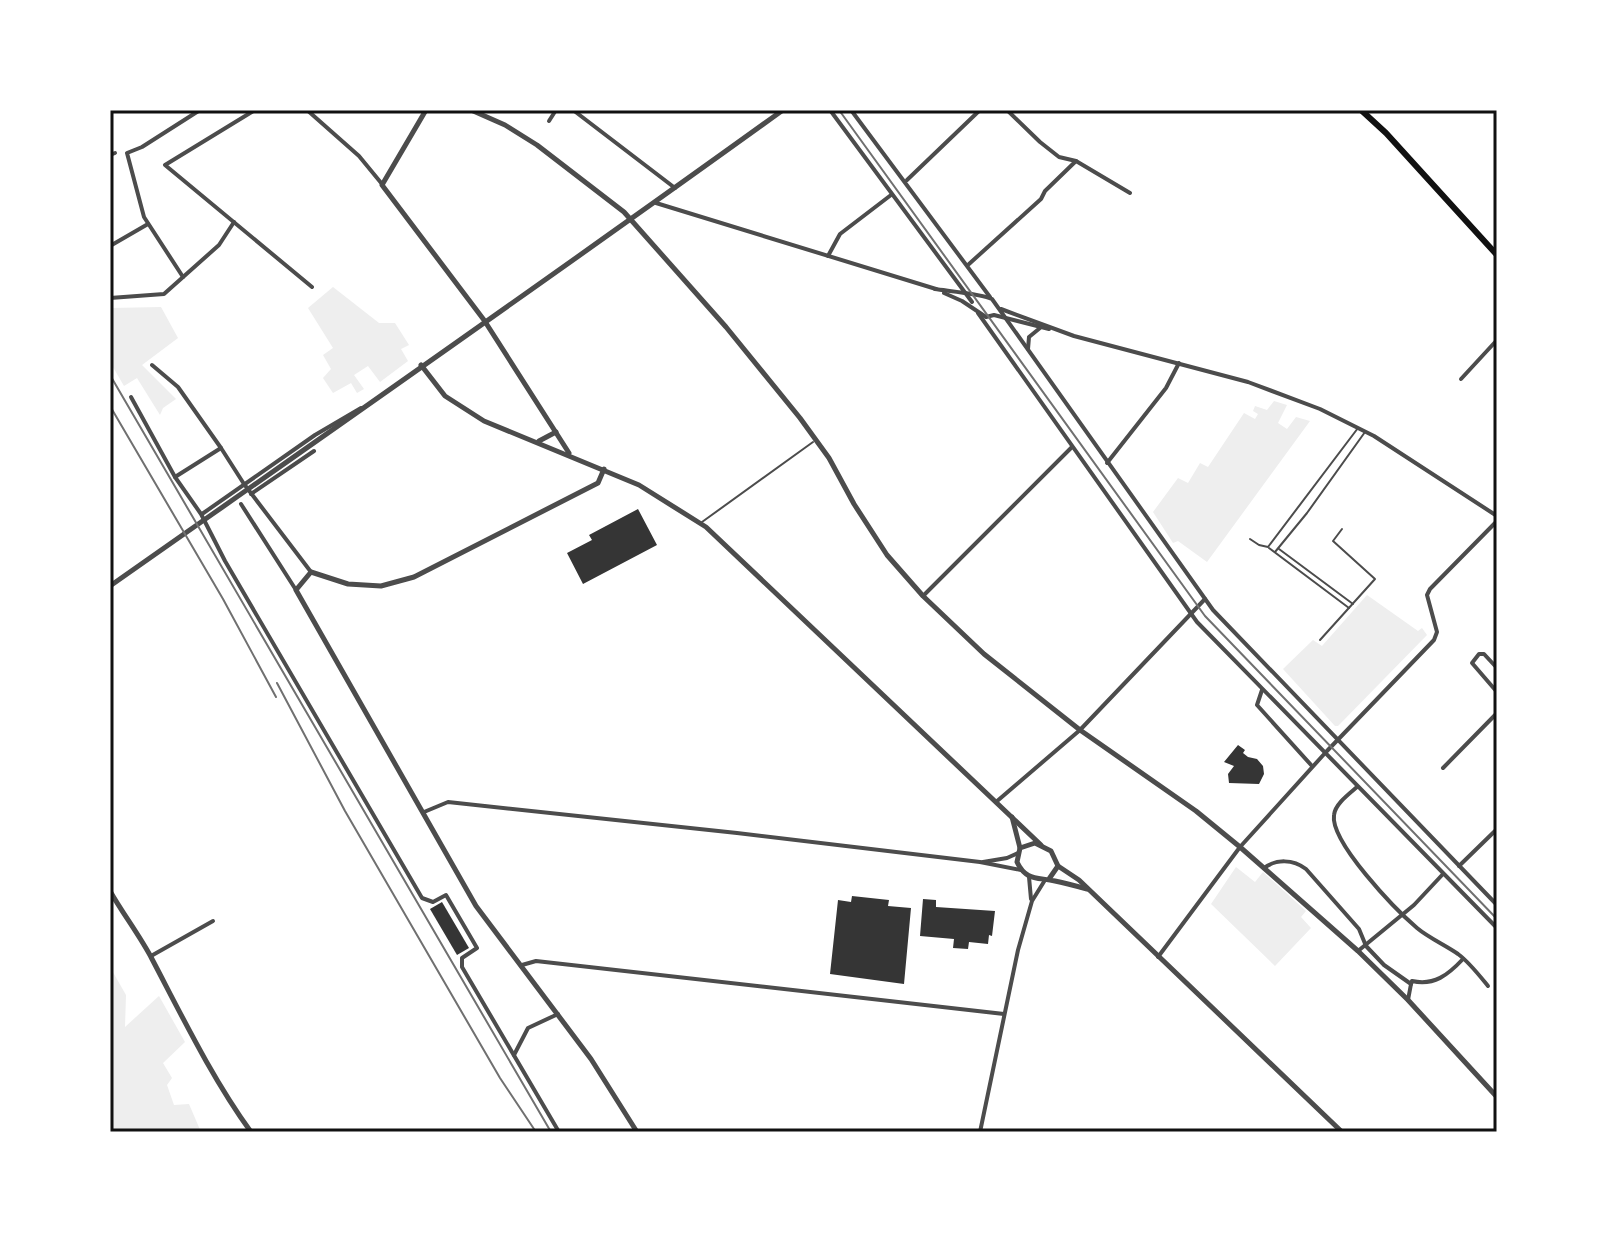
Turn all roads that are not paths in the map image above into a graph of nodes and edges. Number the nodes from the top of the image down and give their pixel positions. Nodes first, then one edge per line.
1 (200, 110) edge
2 (255, 110) edge
3 (307, 110) edge
4 (426, 110) edge
5 (471, 110) edge
6 (556, 110) edge
7 (573, 110) edge
8 (783, 110) edge
9 (830, 110) edge
10 (851, 110) edge
11 (980, 110) edge
12 (1007, 110) edge
13 (1361, 110) edge
14 (549, 121) dead end
15 (1076, 161) junction
16 (906, 181) junction
17 (382, 185) junction
18 (675, 188) junction
19 (1130, 193) dead end
20 (891, 195) junction
21 (656, 203) junction
22 (631, 221) junction
23 (234, 222) junction
24 (148, 224) junction
25 (110, 246) edge
26 (1497, 255) edge
27 (828, 257) junction
28 (968, 264) junction
29 (183, 277) junction
30 (957, 280) junction
31 (312, 287) dead end
32 (935, 289) junction
33 (949, 291) junction
34 (968, 296) junction
35 (975, 296) junction
36 (110, 298) edge
37 (992, 299) junction
38 (973, 304) junction
39 (997, 307) junction
40 (978, 313) junction
41 (994, 315) junction
42 (1005, 317) junction
43 (484, 320) junction
44 (1040, 328) junction
45 (1059, 330) junction
46 (1497, 340) edge
47 (1029, 351) junction
48 (1179, 363) junction
49 (152, 365) dead end
50 (421, 365) junction
51 (1461, 379) dead end
52 (131, 397) dead end
53 (363, 407) junction
54 (1358, 427) junction
55 (1366, 431) junction
56 (556, 432) junction
57 (816, 440) junction
58 (538, 441) junction
59 (1072, 447) junction
60 (221, 448) junction
61 (312, 448) junction
62 (570, 454) junction
63 (1107, 463) junction
64 (604, 469) junction
65 (175, 477) junction
66 (244, 484) junction
67 (251, 494) junction
68 (241, 504) dead end
69 (1294, 512) junction
70 (201, 514) junction
71 (1301, 518) junction
72 (1497, 518) edge
73 (701, 523) junction
74 (1342, 529) dead end
75 (1250, 539) dead end
76 (1268, 547) junction
77 (1276, 550) junction
78 (311, 572) junction
79 (110, 586) edge
80 (296, 590) junction
81 (923, 596) junction
82 (1205, 599) junction
83 (1353, 604) junction
84 (1349, 608) junction
85 (1190, 613) junction
86 (1320, 640) dead end
87 (1497, 668) edge
88 (1262, 690) junction
89 (1497, 692) edge
90 (1497, 713) edge
91 (1080, 730) junction
92 (1339, 740) junction
93 (1326, 752) junction
94 (1312, 766) junction
95 (1443, 768) dead end
96 (1357, 787) junction
97 (996, 802) junction
98 (424, 812) junction
99 (1012, 816) junction
100 (1497, 829) edge
101 (1041, 845) junction
102 (1240, 847) junction
103 (1019, 850) junction
104 (980, 862) junction
105 (1058, 866) junction
106 (1459, 866) junction
107 (1263, 869) junction
108 (1021, 870) junction
109 (1443, 874) junction
110 (1029, 877) junction
111 (1047, 880) junction
112 (1088, 889) junction
113 (110, 891) edge
114 (1032, 901) junction
115 (1497, 905) edge
116 (1403, 914) junction
117 (213, 921) dead end
118 (1497, 928) edge
119 (1366, 946) junction
120 (1358, 951) junction
121 (151, 956) junction
122 (1158, 957) junction
123 (1463, 959) junction
124 (522, 965) junction
125 (1411, 984) junction
126 (1488, 986) dead end
127 (1408, 1000) junction
128 (558, 1014) junction
129 (1004, 1014) junction
130 (514, 1055) junction
131 (1497, 1097) edge
132 (251, 1132) edge
133 (559, 1132) edge
134 (637, 1132) edge
135 (980, 1132) edge
136 (1342, 1132) edge

1 - 24 street
2 - 23 street
3 - 17 street
4 - 17 street
5 - 22 street
6 - 14 street
7 - 18 street
8 - 18 street
9 - 20 street
10 - 16 street
11 - 16 street
12 - 15 street
13 - 26 main road
15 - 19 street
15 - 28 street
16 - 28 street
17 - 43 street
18 - 21 street
20 - 27 street
20 - 30 street
21 - 22 street
21 - 27 street
22 - 43 street
22 - 57 street
23 - 29 street
23 - 31 street
24 - 25 street
24 - 29 street
27 - 32 street
28 - 37 street
29 - 36 street
30 - 33 street
30 - 34 street
32 - 33 street
32 - 38 street
33 - 34 street
34 - 35 street
34 - 38 street
35 - 37 street
35 - 38 street
37 - 39 street
38 - 40 street
39 - 41 street
39 - 42 street
39 - 45 street
40 - 41 street
40 - 59 street
41 - 42 street
42 - 44 street
42 - 47 street
43 - 50 street
43 - 56 street
44 - 45 street
44 - 47 street
45 - 48 street
46 - 51 street
47 - 63 street
48 - 54 street
48 - 63 street
49 - 60 street
50 - 53 street
50 - 58 street
52 - 65 street
53 - 61 street
53 - 66 street
54 - 55 street
54 - 69 lane
55 - 71 lane
55 - 72 street
56 - 58 street
56 - 62 street
57 - 73 lane
57 - 81 street
58 - 62 street
59 - 81 street
59 - 85 street
60 - 65 street
60 - 66 street
61 - 67 street
61 - 79 street
62 - 64 street
63 - 82 street
64 - 73 street
64 - 78 street
65 - 70 street
66 - 67 street
66 - 70 street
67 - 78 street
68 - 80 street
69 - 71 lane
69 - 76 lane
70 - 130 street
71 - 77 lane
72 - 92 street
73 - 97 street
74 - 83 lane
75 - 76 lane
76 - 77 lane
77 - 83 lane
77 - 84 lane
78 - 80 street
80 - 98 street
81 - 91 street
82 - 85 street
82 - 92 street
83 - 84 lane
84 - 86 lane
85 - 88 street
85 - 91 street
87 - 89 street
88 - 93 street
88 - 94 street
90 - 95 street
91 - 97 street
91 - 102 street
92 - 93 street
92 - 106 street
93 - 94 street
93 - 96 street
94 - 102 street
96 - 109 street
96 - 116 street
97 - 99 street
98 - 104 street
98 - 124 street
99 - 101 street
99 - 103 street
100 - 106 street
101 - 103 street
101 - 105 street
102 - 107 street
102 - 122 street
103 - 104 street
103 - 108 street
104 - 108 street
105 - 111 street
105 - 112 street
106 - 115 street
107 - 119 street
107 - 120 street
108 - 110 street
109 - 116 street
109 - 118 street
110 - 111 street
110 - 114 street
111 - 112 street
111 - 114 street
112 - 122 street
113 - 121 street
114 - 129 street
116 - 119 street
116 - 123 street
117 - 121 street
119 - 120 street
119 - 125 street
120 - 127 street
121 - 132 street
122 - 136 street
123 - 125 street
123 - 126 street
124 - 128 street
124 - 129 street
125 - 127 street
127 - 131 street
128 - 130 street
128 - 134 street
129 - 135 street
130 - 133 street

